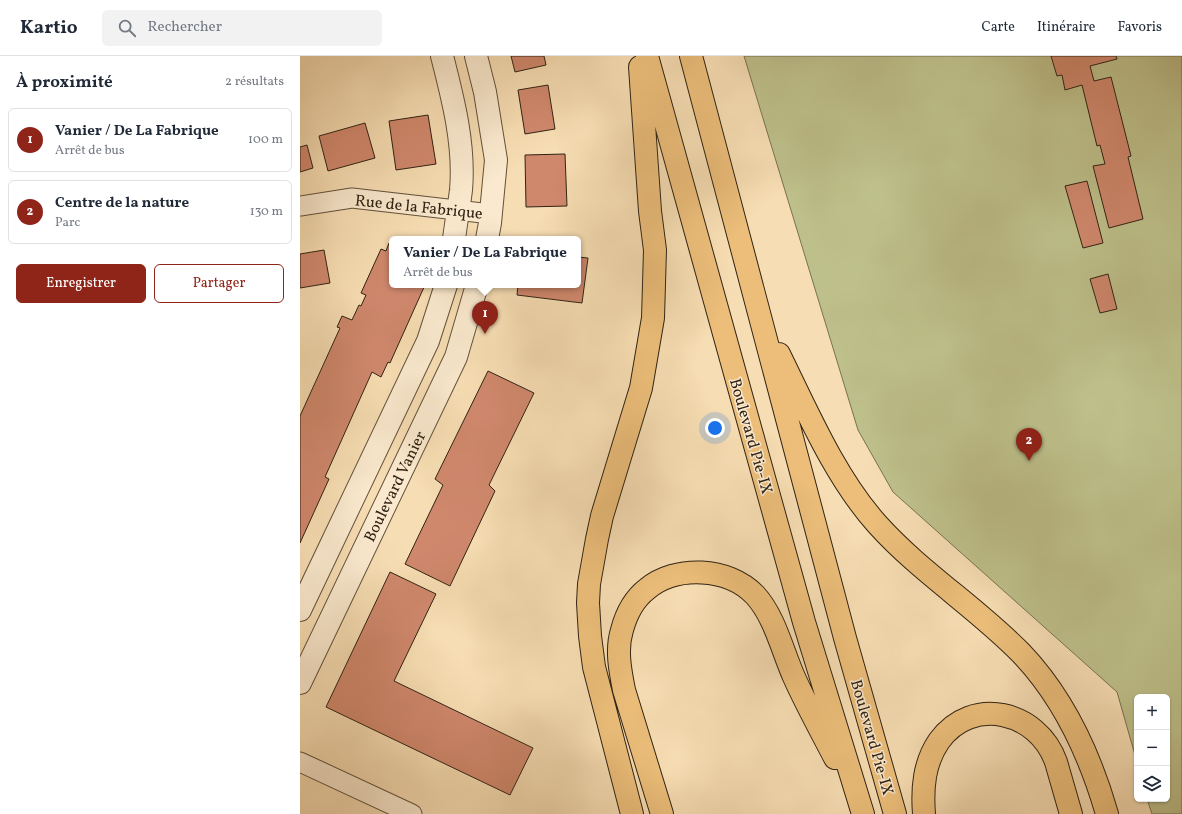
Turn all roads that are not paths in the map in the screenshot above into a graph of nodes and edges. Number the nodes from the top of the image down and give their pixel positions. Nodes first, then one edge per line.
1 (442, 56) edge
2 (476, 56) edge
3 (639, 56) edge
4 (647, 56) edge
5 (691, 56) edge
6 (300, 206) edge
7 (458, 210) junction
8 (491, 214) junction
9 (454, 236) edge
10 (487, 236) edge
11 (445, 288) edge
12 (475, 288) edge
13 (759, 316) junction
14 (300, 610) edge
15 (300, 683) edge
16 (300, 762) edge
17 (862, 812) edge
18 (412, 814) edge
19 (632, 814) edge
20 (662, 814) edge
21 (895, 814) edge
22 (924, 814) edge
23 (1071, 814) edge
24 (1107, 814) edge

1 - 7 street
2 - 8 street
3 - 19 highway
4 - 17 highway, Boulevard Pie-IX
5 - 13 highway, Boulevard Pie-IX
6 - 7 street, Rue de la Fabrique
7 - 8 street, Rue de la Fabrique
7 - 9 street
8 - 10 street
11 - 14 street, Boulevard Vanier
12 - 15 street, Boulevard Vanier
13 - 21 highway, Boulevard Pie-IX
13 - 24 highway
16 - 18 street
17 - 20 highway
22 - 23 highway

